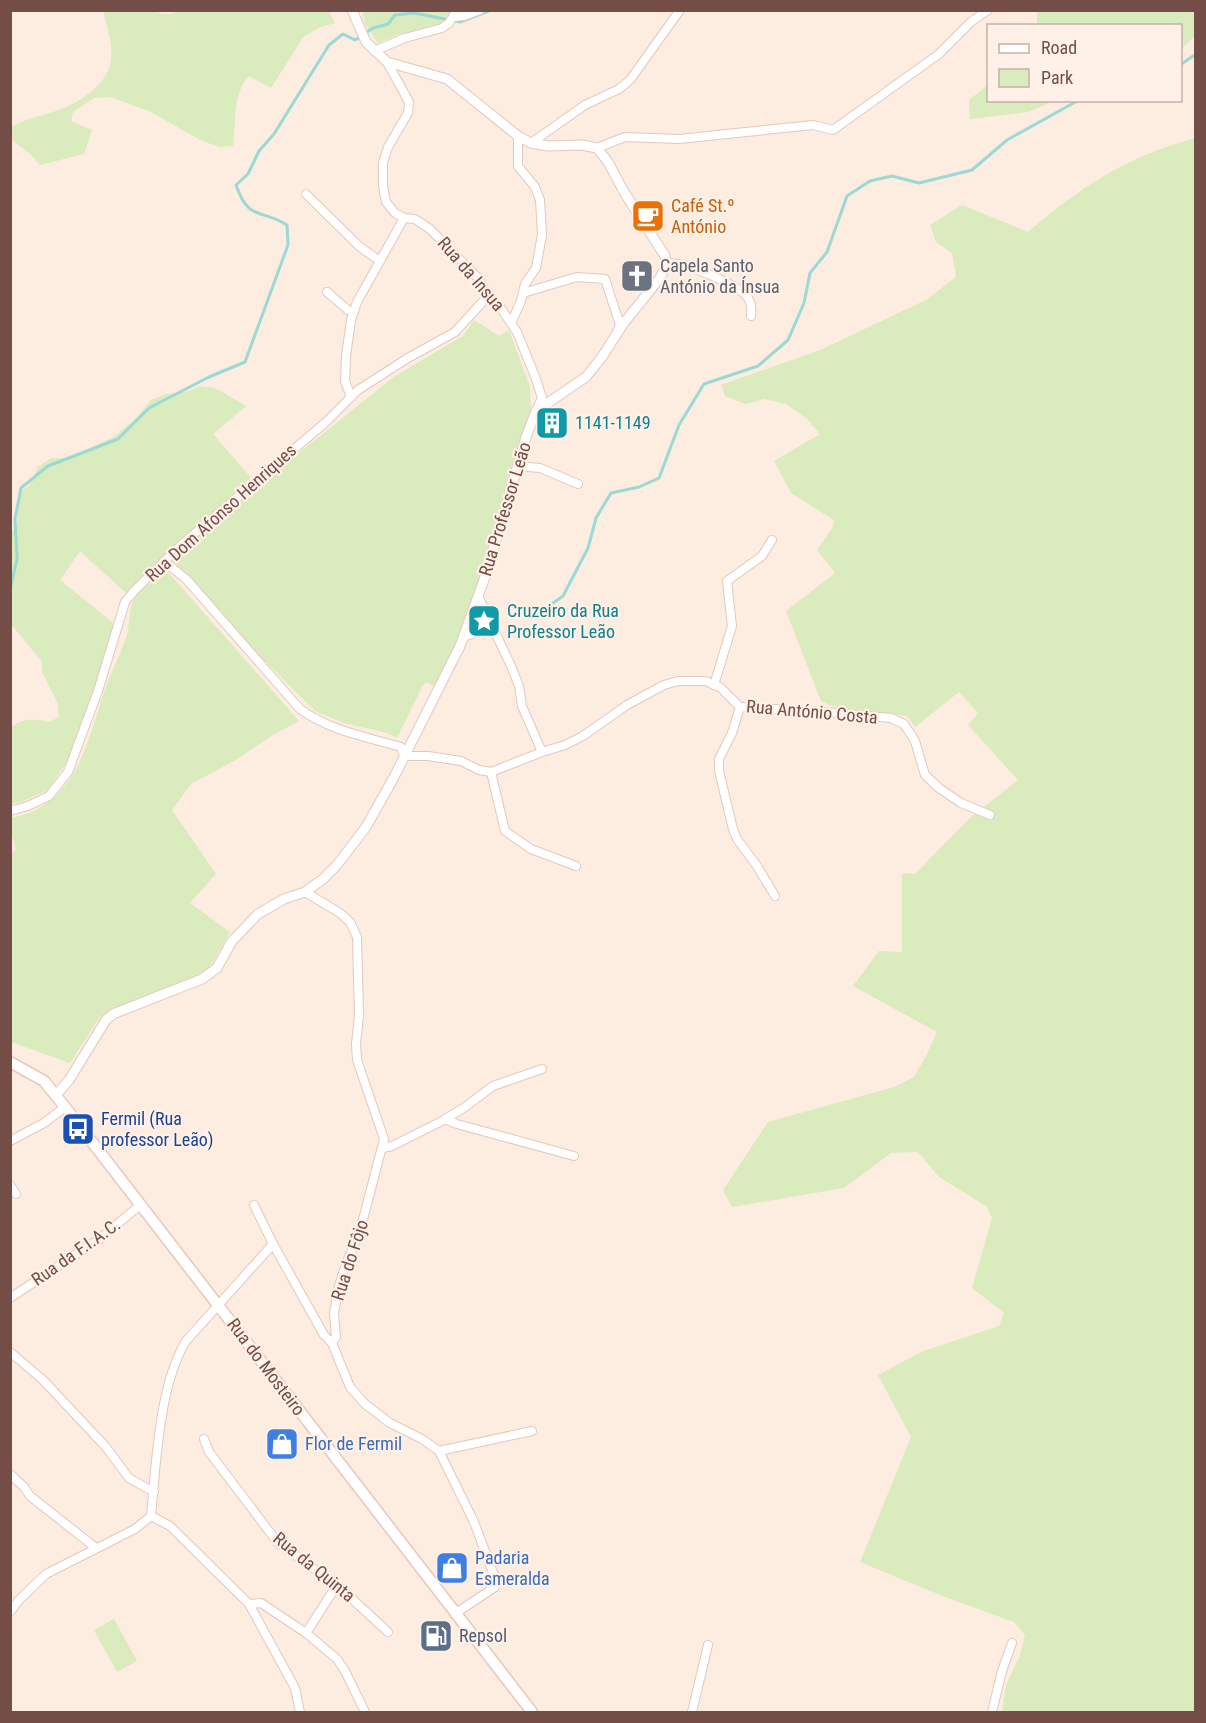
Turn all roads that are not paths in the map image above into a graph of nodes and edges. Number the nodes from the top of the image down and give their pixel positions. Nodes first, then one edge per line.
1 (480, 10) edge
2 (680, 10) edge
3 (988, 10) edge
4 (354, 14) edge
5 (453, 17) edge
6 (374, 51) junction
7 (387, 62) junction
8 (518, 136) junction
9 (531, 143) junction
10 (597, 148) junction
11 (306, 194) dead end
12 (404, 218) junction
13 (381, 261) junction
14 (666, 264) junction
15 (327, 292) dead end
16 (523, 293) junction
17 (488, 296) junction
18 (354, 312) junction
19 (751, 316) dead end
20 (511, 323) junction
21 (615, 336) junction
22 (351, 397) junction
23 (536, 411) junction
24 (517, 466) junction
25 (578, 484) dead end
26 (772, 540) dead end
27 (164, 561) junction
28 (478, 596) junction
29 (492, 627) junction
30 (463, 637) junction
31 (714, 685) junction
32 (740, 707) junction
33 (542, 752) junction
34 (404, 756) junction
35 (491, 772) junction
36 (10, 811) edge
37 (990, 815) dead end
38 (576, 866) dead end
39 (305, 892) junction
40 (775, 896) dead end
41 (10, 1062) edge
42 (542, 1069) dead end
43 (56, 1095) junction
44 (65, 1107) junction
45 (445, 1119) junction
46 (10, 1141) edge
47 (382, 1148) junction
48 (574, 1156) dead end
49 (10, 1185) edge
50 (16, 1194) dead end
51 (140, 1205) junction
52 (254, 1205) dead end
53 (273, 1244) junction
54 (10, 1298) edge
55 (218, 1305) junction
56 (332, 1343) junction
57 (10, 1352) edge
58 (532, 1431) dead end
59 (204, 1439) dead end
60 (439, 1451) junction
61 (11, 1476) edge
62 (154, 1492) junction
63 (151, 1516) junction
64 (96, 1548) junction
65 (337, 1585) junction
66 (249, 1605) junction
67 (10, 1612) edge
68 (456, 1613) junction
69 (388, 1632) dead end
70 (306, 1633) junction
71 (1012, 1643) dead end
72 (708, 1645) dead end
73 (300, 1713) edge
74 (365, 1713) edge
75 (531, 1713) edge
76 (692, 1713) edge
77 (992, 1713) edge

1 - 5 street
2 - 9 street
3 - 10 street
4 - 6 street
5 - 6 street
6 - 7 street
7 - 8 street
7 - 12 street, Rua da Insua
8 - 9 street
8 - 16 street
9 - 10 street
10 - 14 street
11 - 13 street
12 - 13 street
12 - 17 street, Rua da Insua
13 - 18 street
14 - 19 street
14 - 21 street
15 - 18 street
16 - 20 street
16 - 21 street
17 - 20 street, Rua da Insua
17 - 22 street, Rua Dom Afonso Henriques
18 - 22 street
20 - 23 street, Rua da Insua
21 - 23 street
22 - 27 street, Rua Dom Afonso Henriques
23 - 24 street, Rua Professor Leão
24 - 25 street
24 - 28 street, Rua Professor Leão
26 - 31 street
27 - 34 street
27 - 36 street, Rua Dom Afonso Henriques
28 - 29 street
28 - 30 street, Rua Professor Leão
29 - 30 street
29 - 33 street
30 - 34 street, Rua Professor Leão
31 - 32 street, Rua António Costa
31 - 33 street
32 - 37 street, Rua António Costa
32 - 40 street
33 - 35 street
34 - 35 street
34 - 39 street, Rua Professor Leão
35 - 38 street
39 - 43 street, Rua Professor Leão
39 - 47 street, Rua do Fôjo
41 - 43 main road, Rua do Mosteiro
42 - 45 street
43 - 44 main road, Rua do Mosteiro
44 - 46 street
44 - 51 main road, Rua do Mosteiro
45 - 47 street
45 - 48 street
47 - 56 street, Rua do Fôjo
49 - 50 street
51 - 54 street, Rua da F.I.A.C.
51 - 55 main road, Rua do Mosteiro
52 - 53 street
53 - 55 street
53 - 56 street
55 - 62 street
55 - 68 main road, Rua do Mosteiro
56 - 60 street, Rua do Fôjo
57 - 62 street
58 - 60 street
59 - 65 street, Rua da Quinta
60 - 68 street
61 - 64 street
62 - 63 street
63 - 64 street
63 - 66 street
64 - 67 street
65 - 69 street, Rua da Quinta
65 - 70 street
66 - 70 street
66 - 73 street
68 - 75 main road, Rua do Mosteiro
70 - 74 street
71 - 77 street
72 - 76 street

